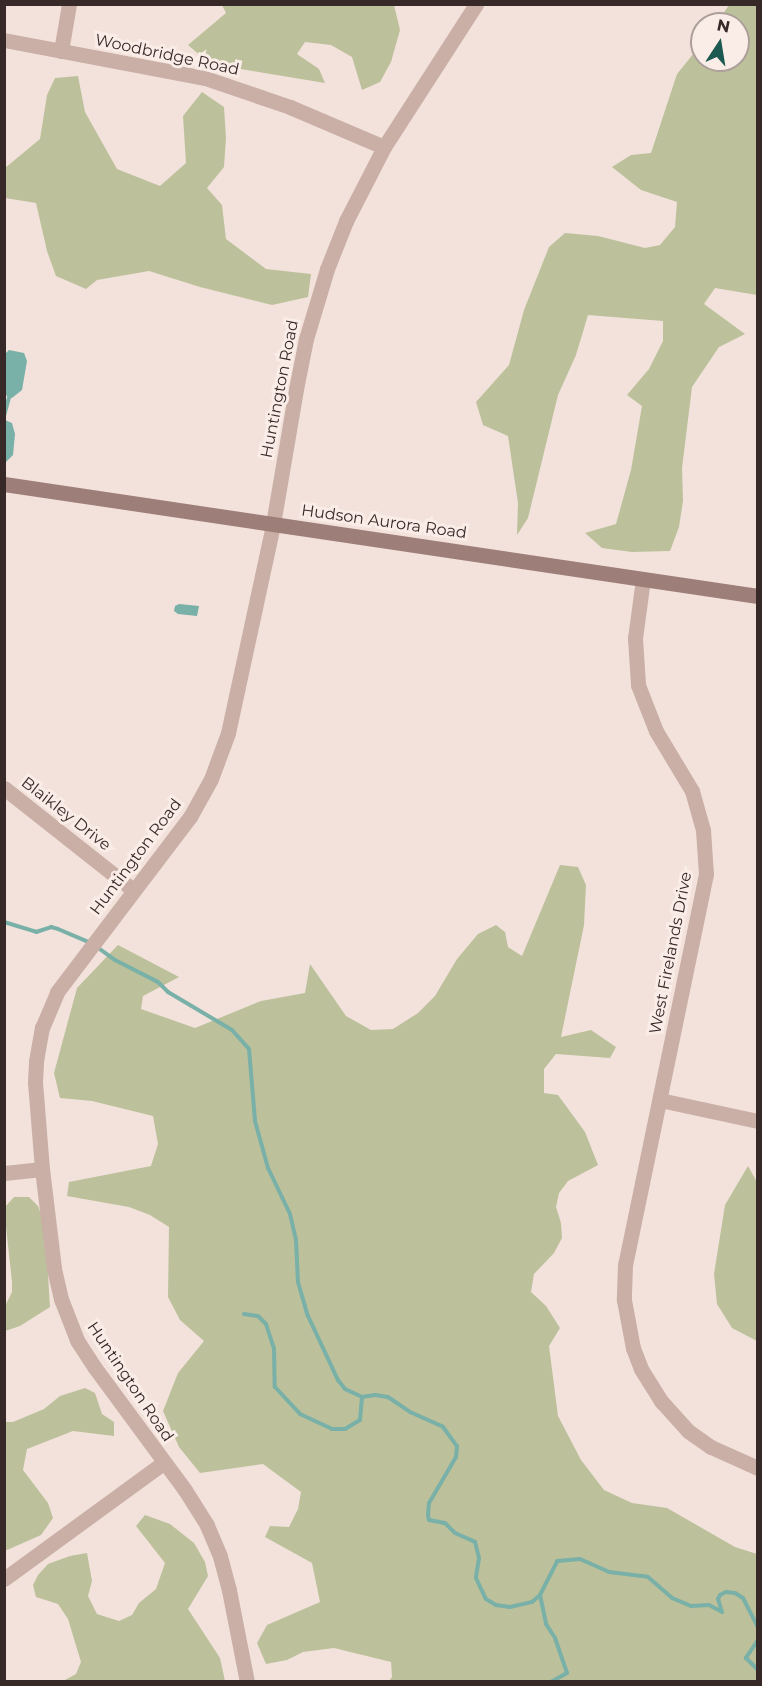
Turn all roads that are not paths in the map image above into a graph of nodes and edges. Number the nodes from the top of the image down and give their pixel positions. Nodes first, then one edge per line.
1 (69, 4) edge
2 (476, 4) edge
3 (4, 40) edge
4 (61, 51) junction
5 (384, 147) junction
6 (4, 484) edge
7 (273, 524) junction
8 (643, 579) junction
9 (758, 596) edge
10 (4, 788) edge
11 (133, 890) junction
12 (660, 1100) junction
13 (758, 1121) edge
14 (42, 1169) junction
15 (4, 1173) edge
16 (163, 1463) junction
17 (758, 1468) edge
18 (4, 1579) edge
19 (247, 1682) edge

1 - 4 street
2 - 5 street, Huntington Road
3 - 4 street, Woodbridge Road
4 - 5 street, Woodbridge Road
5 - 7 street, Huntington Road
6 - 7 street, Hudson Aurora Road
7 - 8 street, Hudson Aurora Road
7 - 11 street, Huntington Road
8 - 9 street, Hudson Aurora Road
8 - 12 street, West Firelands Drive
10 - 11 street, Blaikley Drive
11 - 14 street, Huntington Road
12 - 13 street
12 - 17 street, West Firelands Drive
14 - 15 street
14 - 16 street, Huntington Road
16 - 18 street
16 - 19 street, Huntington Road

